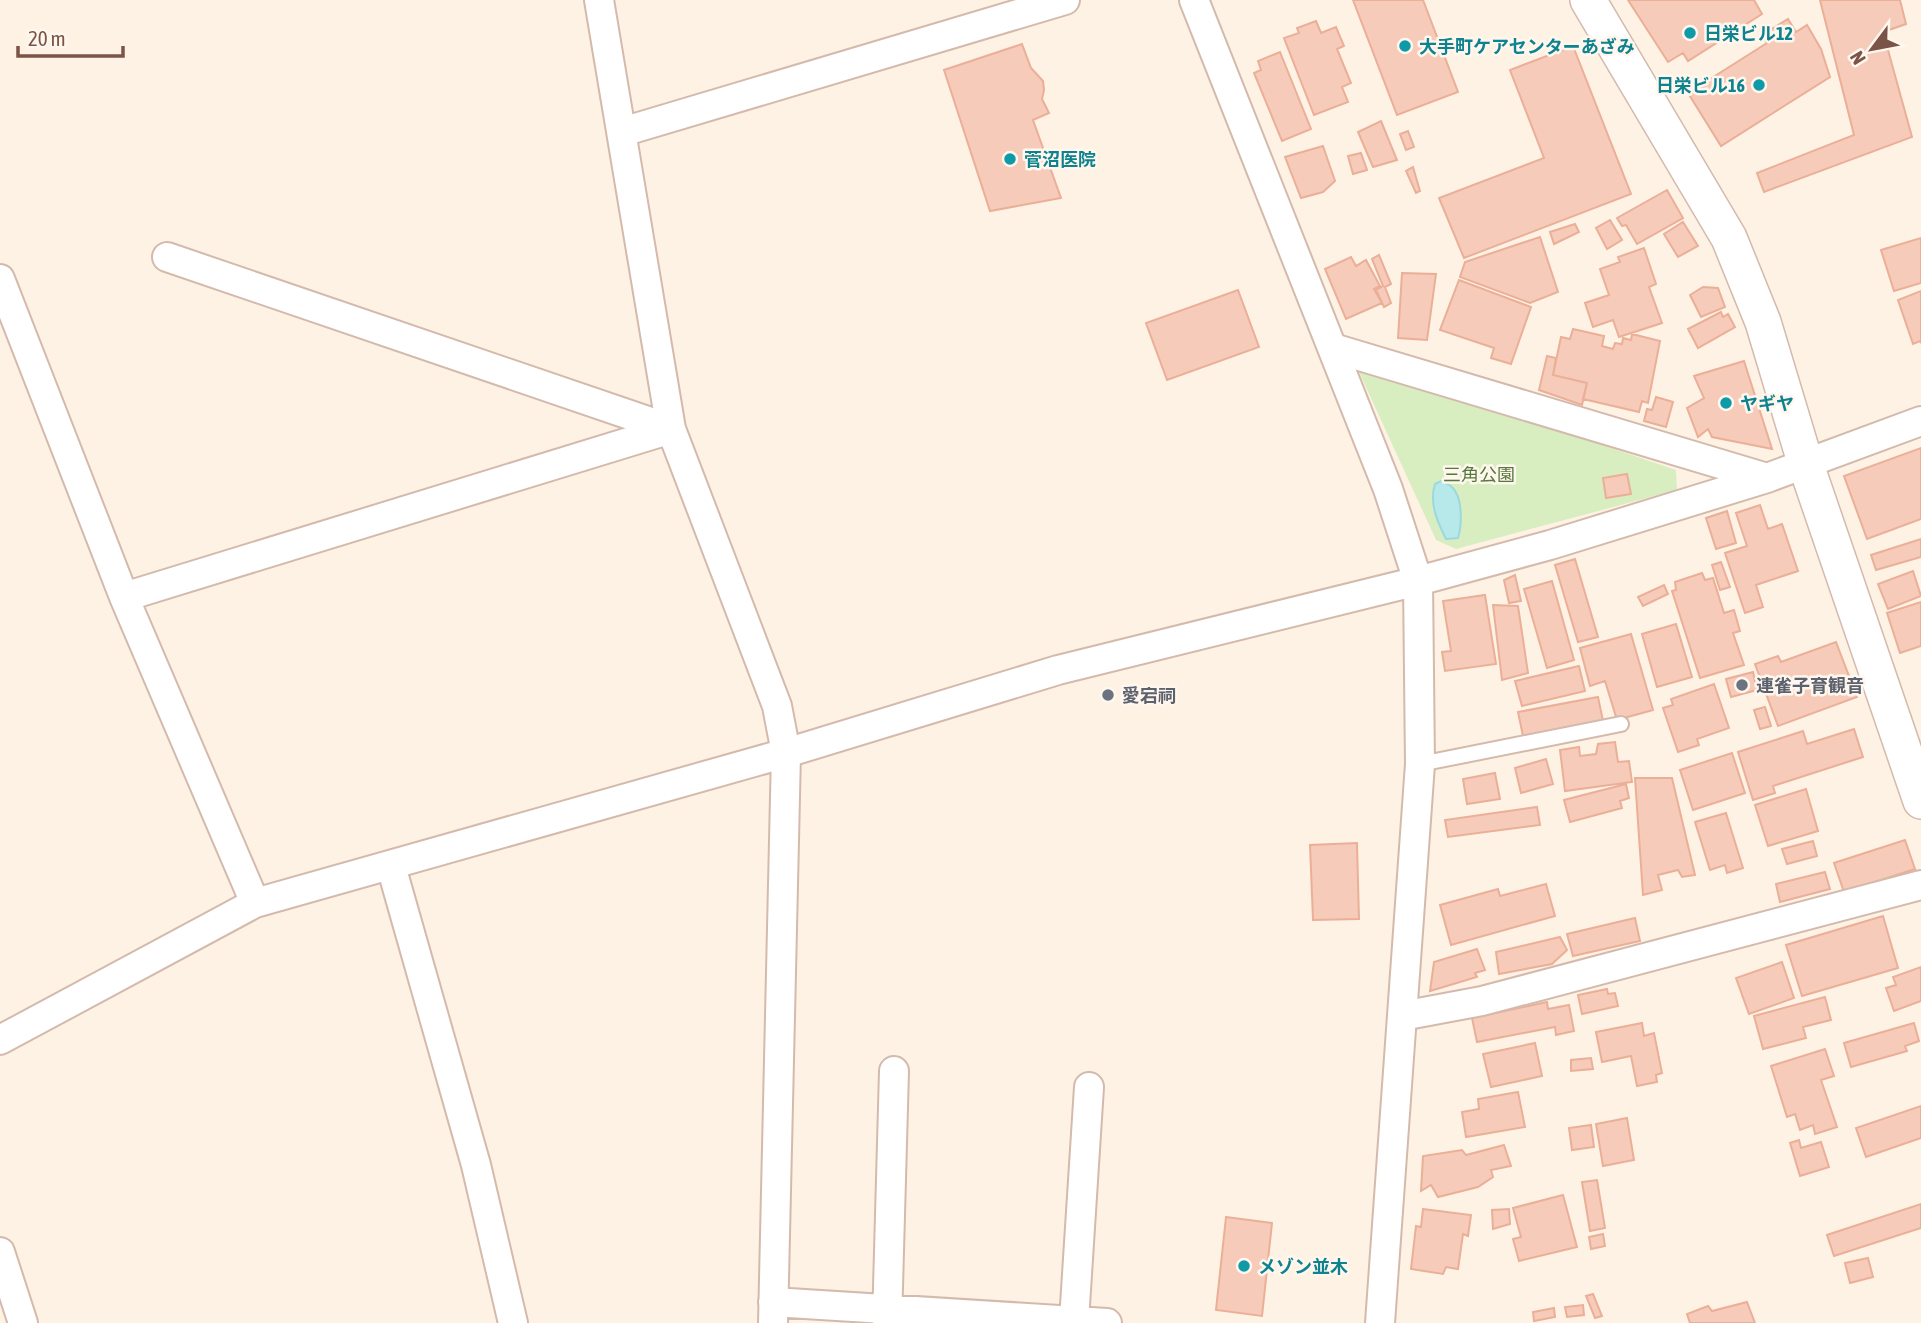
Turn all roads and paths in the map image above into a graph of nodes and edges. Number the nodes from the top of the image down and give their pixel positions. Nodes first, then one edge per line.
1 (599, 0) edge
2 (1065, 0) edge
3 (1194, 0) edge
4 (1588, 0) edge
5 (622, 132) junction
6 (167, 257) dead end
7 (0, 279) edge
8 (1333, 348) junction
9 (1921, 421) edge
10 (671, 429) junction
11 (1806, 465) junction
12 (1767, 478) junction
13 (1418, 581) junction
14 (124, 597) junction
15 (1621, 724) dead end
16 (786, 753) junction
17 (1420, 764) junction
18 (1921, 801) edge
19 (391, 866) junction
20 (1921, 885) edge
21 (255, 903) junction
22 (1402, 1016) junction
23 (0, 1040) edge
24 (894, 1071) dead end
25 (1089, 1087) dead end
26 (0, 1252) edge
27 (773, 1312) edge
28 (887, 1316) edge
29 (1074, 1321) junction
30 (23, 1323) edge
31 (513, 1323) edge
32 (1107, 1323) edge
33 (1380, 1323) edge

1 - 5 street
2 - 5 street
3 - 8 street
4 - 11 street
5 - 10 street
6 - 10 street
7 - 14 street
8 - 12 street
8 - 13 street
9 - 11 street
10 - 14 street
10 - 16 street
11 - 12 street
11 - 18 street
12 - 13 street
13 - 16 street
13 - 17 street
14 - 21 street
15 - 17 lane
16 - 19 street
16 - 27 street
17 - 22 street
19 - 21 street
19 - 31 street
20 - 22 street
21 - 23 street
22 - 33 street
24 - 28 street
25 - 29 street
26 - 30 street
27 - 28 street
28 - 29 street
29 - 32 street

